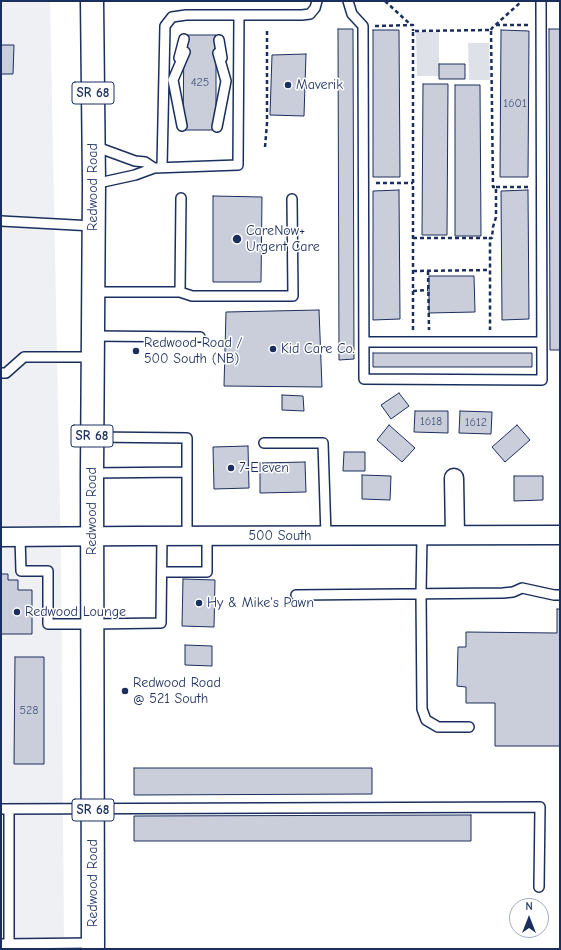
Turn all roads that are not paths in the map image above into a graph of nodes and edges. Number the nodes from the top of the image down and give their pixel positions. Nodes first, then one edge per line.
1 (92, 1) edge
2 (317, 1) edge
3 (348, 1) edge
4 (541, 1) edge
5 (239, 15) junction
6 (184, 39) dead end
7 (219, 40) dead end
8 (185, 52) dead end
9 (218, 53) dead end
10 (184, 73) dead end
11 (218, 73) dead end
12 (168, 81) junction
13 (226, 81) junction
14 (238, 81) junction
15 (183, 93) dead end
16 (217, 93) dead end
17 (183, 113) dead end
18 (218, 113) dead end
19 (182, 126) dead end
20 (217, 126) dead end
21 (93, 145) junction
22 (158, 168) junction
23 (94, 184) junction
24 (181, 198) dead end
25 (292, 199) dead end
26 (1, 221) edge
27 (93, 226) junction
28 (93, 292) junction
29 (180, 292) junction
30 (200, 336) dead end
31 (364, 342) junction
32 (542, 342) junction
33 (93, 347) junction
34 (1, 373) edge
35 (92, 437) junction
36 (264, 443) dead end
37 (187, 472) junction
38 (92, 473) junction
39 (454, 478) dead end
40 (455, 535) junction
41 (560, 535) edge
42 (92, 536) junction
43 (162, 536) junction
44 (187, 536) junction
45 (207, 536) junction
46 (326, 536) junction
47 (422, 536) junction
48 (1, 537) edge
49 (20, 537) junction
50 (162, 572) junction
51 (420, 594) junction
52 (296, 595) dead end
53 (560, 595) edge
54 (92, 624) junction
55 (469, 727) dead end
56 (5, 809) edge
57 (93, 809) junction
58 (539, 887) dead end
59 (5, 944) edge
60 (93, 946) edge

1 - 21 main road, Redwood Road / SR 68
2 - 5 lane
3 - 31 lane
4 - 32 lane
5 - 12 lane
5 - 14 lane
6 - 12 lane
7 - 13 lane
8 - 12 lane
9 - 13 lane
10 - 12 lane
11 - 13 lane
12 - 15 lane
12 - 17 lane
12 - 19 lane
12 - 22 lane
13 - 14 lane
13 - 16 lane
13 - 18 lane
13 - 20 lane
14 - 22 lane
21 - 22 lane
21 - 23 main road, Redwood Road / SR 68
22 - 23 lane
23 - 27 main road, Redwood Road / SR 68
24 - 29 lane
25 - 29 lane
26 - 27 lane
27 - 28 main road, Redwood Road / SR 68
28 - 29 lane
28 - 33 main road, Redwood Road / SR 68
30 - 33 lane
31 - 32 lane
31 - 32 lane
33 - 34 lane
33 - 35 main road, Redwood Road / SR 68
35 - 37 lane
35 - 38 main road, Redwood Road / SR 68
36 - 46 lane
37 - 38 lane
37 - 44 lane
38 - 42 main road, Redwood Road / SR 68
39 - 40 street
40 - 41 street, 500 South
40 - 47 street, 500 South
42 - 43 street, 500 South
42 - 49 street, 500 South
42 - 54 main road, Redwood Road / SR 68
43 - 44 street, 500 South
43 - 50 lane
44 - 45 street, 500 South
45 - 46 street, 500 South
45 - 50 lane
46 - 47 street, 500 South
47 - 51 lane
48 - 49 street, 500 South
49 - 54 lane
50 - 54 lane
51 - 52 lane
51 - 53 lane
51 - 55 lane
54 - 57 main road, Redwood Road / SR 68
56 - 57 lane
56 - 59 lane
57 - 58 lane
57 - 60 main road, Redwood Road / SR 68
59 - 60 lane

